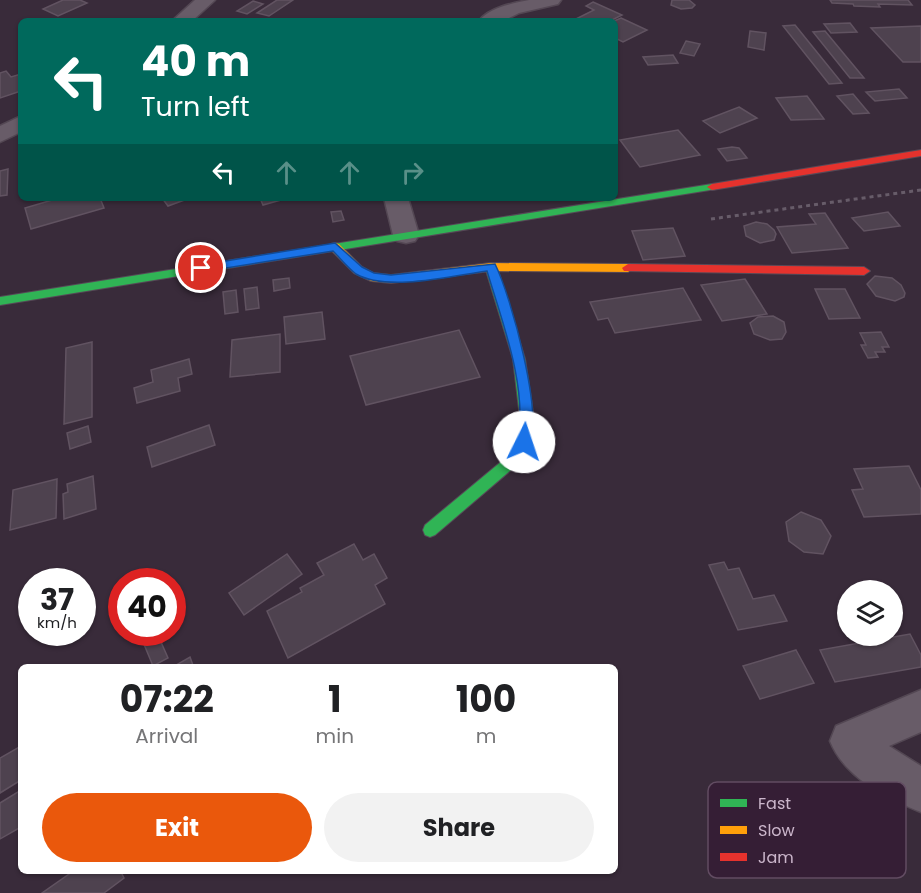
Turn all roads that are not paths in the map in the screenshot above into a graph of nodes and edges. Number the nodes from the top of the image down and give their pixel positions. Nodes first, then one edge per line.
1 (206, 0) edge
2 (552, 0) edge
3 (185, 18) edge
4 (494, 18) edge
5 (18, 125) edge
6 (0, 135) edge
7 (917, 155) edge
8 (397, 201) edge
9 (406, 235) junction
10 (335, 247) junction
11 (491, 267) junction
12 (864, 271) dead end
13 (0, 301) edge
14 (430, 530) dead end
15 (921, 711) edge
16 (921, 790) edge

1 - 3 street
2 - 4 street
5 - 6 street
7 - 9 street
8 - 9 street
9 - 10 street
10 - 11 street
10 - 13 street
11 - 12 street
11 - 14 street
15 - 16 street

